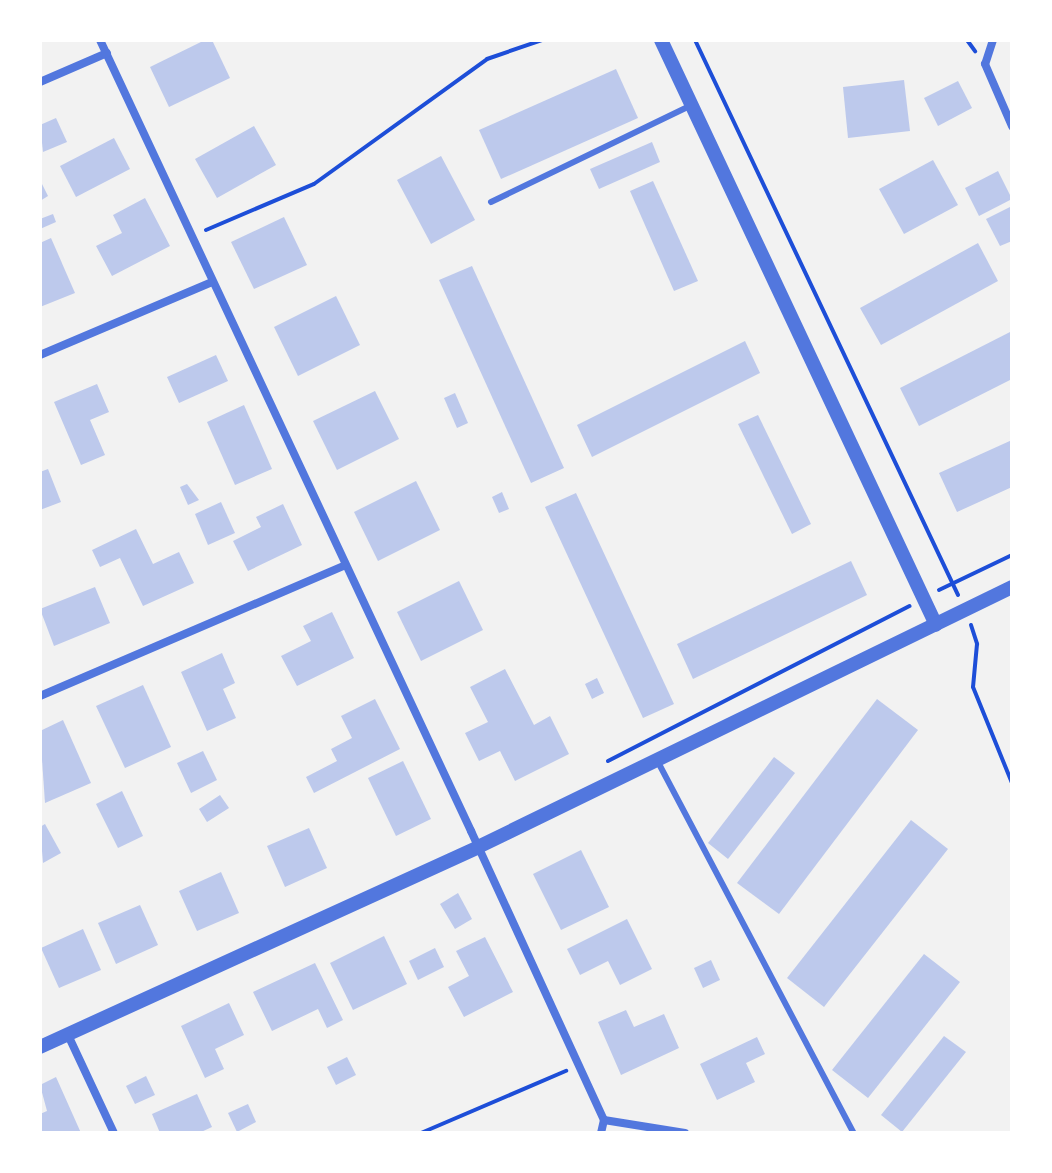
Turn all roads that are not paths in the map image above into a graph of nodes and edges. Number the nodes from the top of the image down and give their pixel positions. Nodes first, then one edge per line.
1 (100, 40) edge
2 (661, 40) edge
3 (993, 40) edge
4 (107, 53) junction
5 (40, 82) edge
6 (692, 105) junction
7 (1012, 126) edge
8 (491, 202) dead end
9 (210, 283) junction
10 (40, 355) edge
11 (344, 566) junction
12 (1012, 587) edge
13 (936, 625) junction
14 (40, 696) edge
15 (658, 762) junction
16 (478, 847) junction
17 (68, 1035) junction
18 (40, 1047) edge
19 (604, 1120) junction
20 (114, 1133) edge
21 (601, 1133) edge
22 (685, 1133) edge
23 (854, 1133) edge

1 - 4 street
2 - 6 street
3 - 7 street
4 - 5 street
4 - 9 street
6 - 8 lane
6 - 13 street
9 - 10 street
9 - 11 street
11 - 14 street
11 - 16 street
12 - 13 street
13 - 15 street
15 - 16 street
15 - 23 lane
16 - 17 street
16 - 19 street
17 - 18 street
17 - 20 street
19 - 21 street
19 - 22 street

